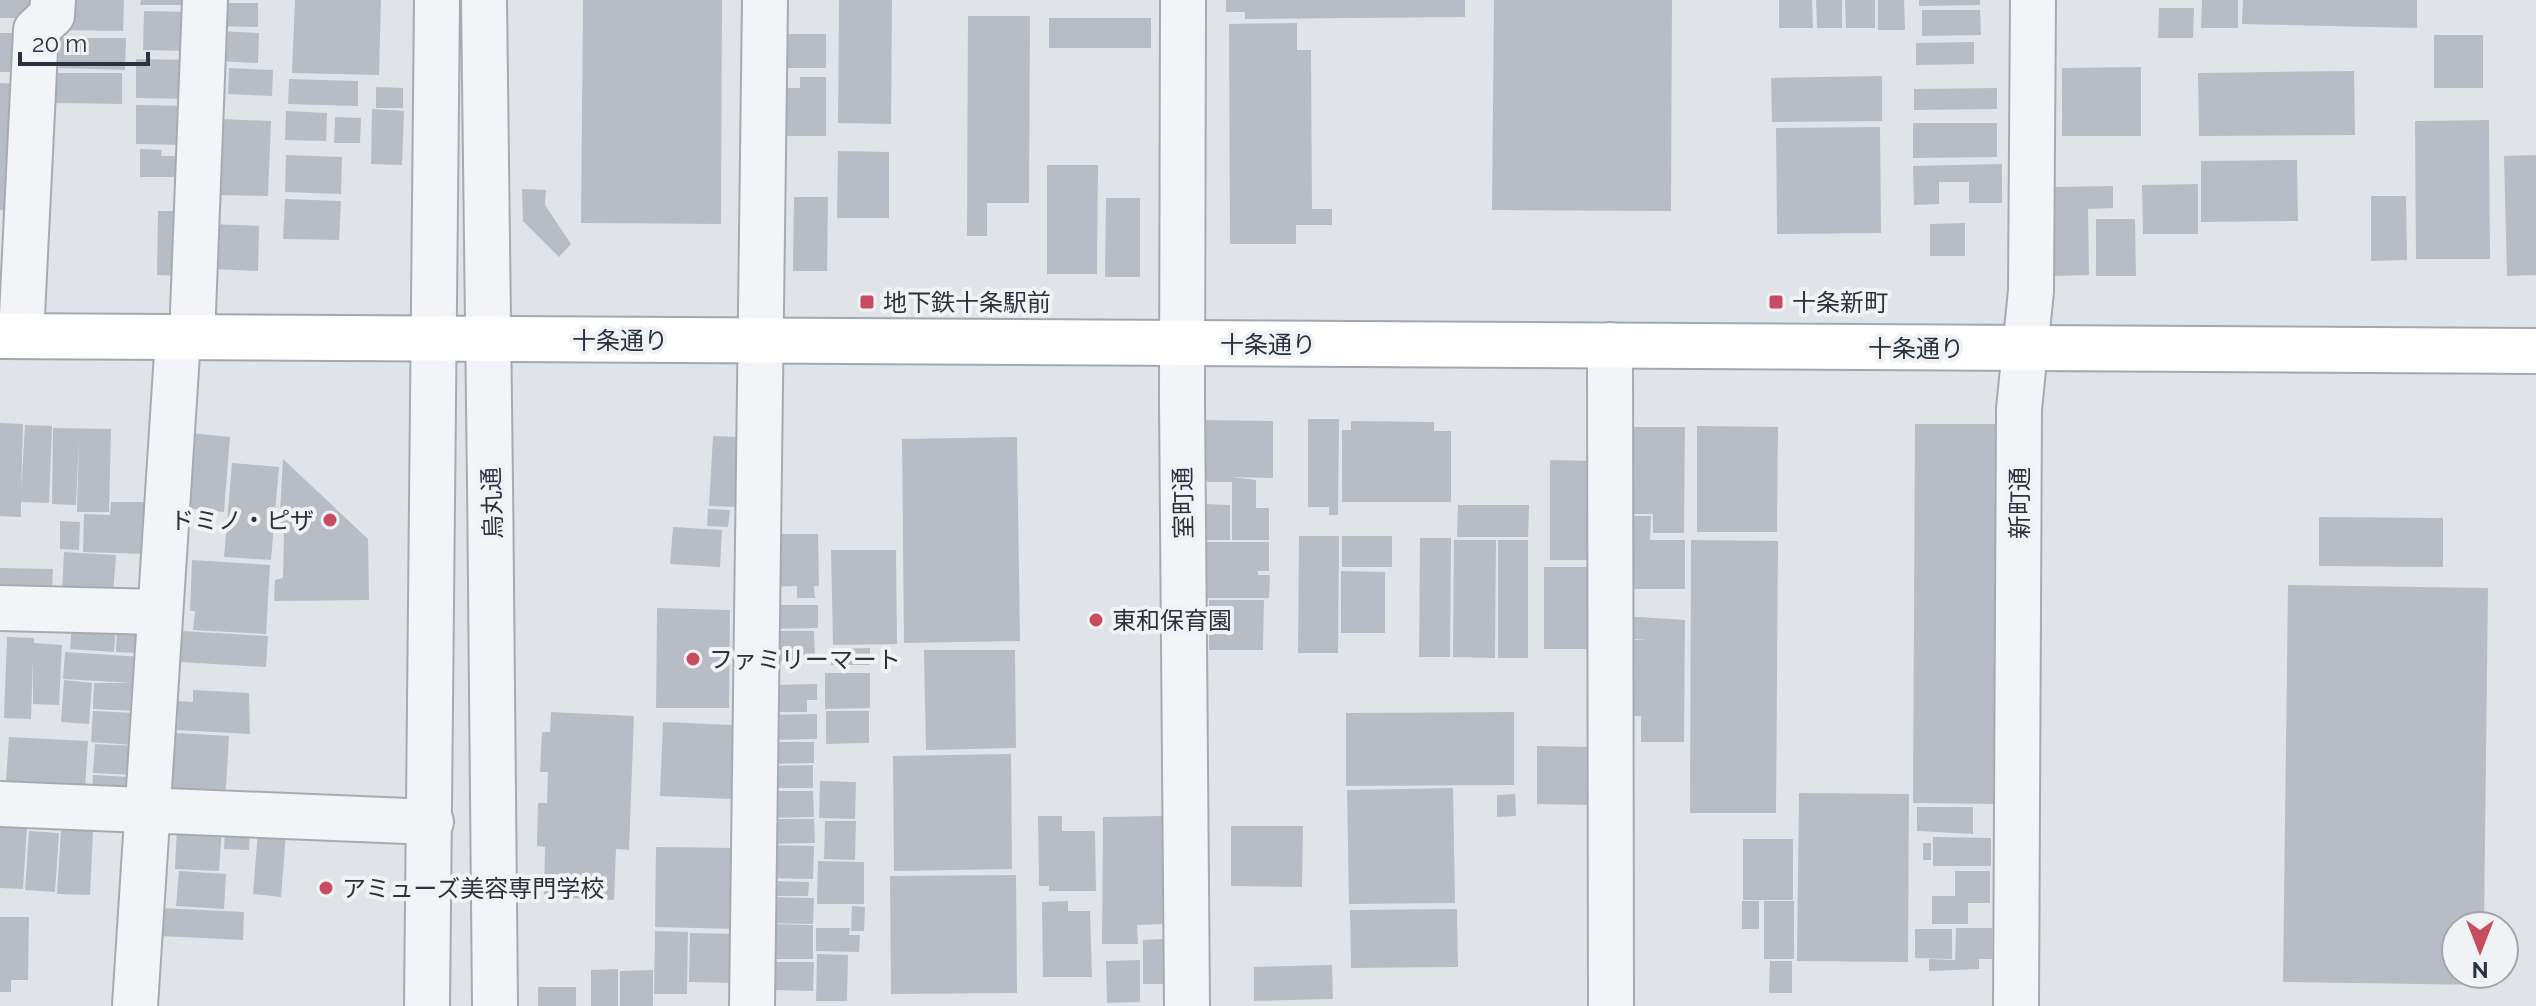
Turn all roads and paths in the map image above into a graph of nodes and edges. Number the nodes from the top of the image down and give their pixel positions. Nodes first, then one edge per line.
1 (53, 0) edge
2 (205, 0) edge
3 (437, 0) edge
4 (484, 0) edge
5 (765, 0) edge
6 (1183, 0) edge
7 (2033, 0) edge
8 (10, 336) edge
9 (185, 338) junction
10 (436, 339) junction
11 (487, 339) junction
12 (760, 341) junction
13 (1182, 344) junction
14 (1610, 345) junction
15 (2025, 348) junction
16 (2536, 351) edge
17 (0, 608) edge
18 (160, 612) junction
19 (0, 804) edge
20 (148, 811) junction
21 (431, 822) junction
22 (135, 1006) edge
23 (427, 1006) edge
24 (495, 1006) edge
25 (752, 1006) edge
26 (1187, 1006) edge
27 (1611, 1006) edge
28 (2016, 1006) edge

1 - 8 street
2 - 9 street
3 - 10 street
4 - 11 street, 烏丸通
5 - 12 street
6 - 13 street, 室町通
7 - 15 street, 新町通
8 - 9 main road, 十条通り
9 - 10 main road, 十条通り
9 - 18 street
10 - 11 main road, 十条通り
10 - 21 street
11 - 12 main road, 十条通り
11 - 24 street, 烏丸通
12 - 13 main road, 十条通り
12 - 25 street
13 - 14 main road, 十条通り
13 - 26 street, 室町通
14 - 15 main road, 十条通り
14 - 27 street
15 - 16 main road, 十条通り
15 - 28 street, 新町通
17 - 18 street
18 - 20 street
19 - 20 street
20 - 21 street
20 - 22 street
21 - 23 street

